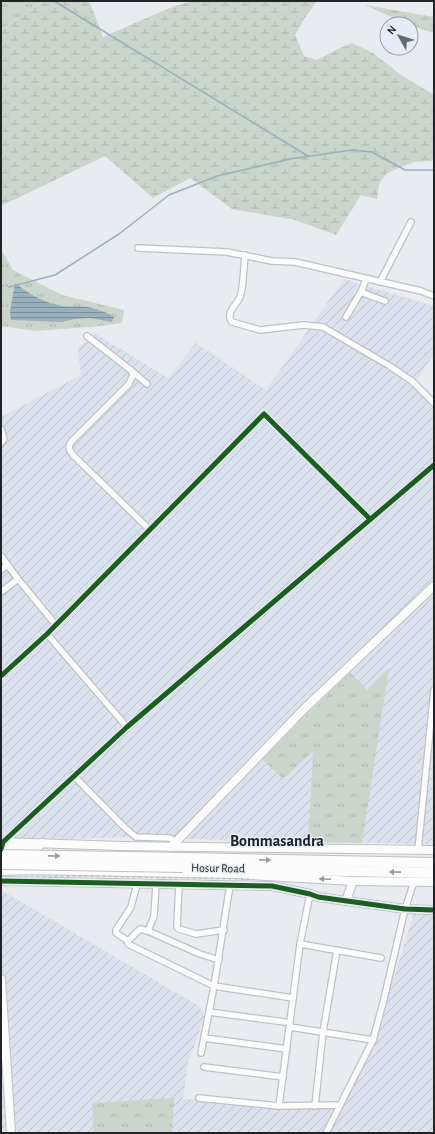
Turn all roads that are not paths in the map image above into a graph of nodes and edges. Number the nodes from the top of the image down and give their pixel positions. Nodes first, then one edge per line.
1 (411, 222) dead end
2 (138, 248) dead end
3 (244, 255) junction
4 (366, 279) junction
5 (380, 282) junction
6 (362, 290) junction
7 (434, 296) edge
8 (385, 301) dead end
9 (346, 317) dead end
10 (87, 336) dead end
11 (132, 371) junction
12 (147, 384) dead end
13 (434, 403) edge
14 (1, 430) edge
15 (1, 443) edge
16 (434, 465) edge
17 (370, 519) junction
18 (150, 530) junction
19 (1, 556) edge
20 (7, 565) junction
21 (1, 570) edge
22 (18, 579) junction
23 (434, 586) edge
24 (1, 592) edge
25 (56, 625) junction
26 (48, 634) junction
27 (1, 676) edge
28 (434, 690) edge
29 (127, 727) junction
30 (74, 775) junction
31 (42, 843) junction
32 (174, 845) junction
33 (1, 846) edge
34 (30, 849) junction
35 (418, 850) junction
36 (434, 850) edge
37 (1, 855) edge
38 (184, 863) junction
39 (434, 863) edge
40 (1, 864) edge
41 (28, 870) junction
42 (1, 871) edge
43 (434, 873) edge
44 (273, 876) junction
45 (310, 879) junction
46 (1, 881) edge
47 (353, 881) junction
48 (414, 882) junction
49 (434, 882) edge
50 (137, 884) junction
51 (156, 884) junction
52 (179, 884) junction
53 (230, 885) junction
54 (272, 886) junction
55 (310, 894) junction
56 (346, 901) junction
57 (406, 909) junction
58 (434, 910) edge
59 (224, 930) junction
60 (148, 931) junction
61 (128, 941) junction
62 (300, 944) junction
63 (337, 950) junction
64 (381, 958) dead end
65 (219, 960) junction
66 (1, 979) edge
67 (214, 986) junction
68 (293, 998) junction
69 (209, 1012) junction
70 (288, 1024) junction
71 (323, 1032) junction
72 (204, 1038) junction
73 (372, 1040) junction
74 (287, 1049) junction
75 (201, 1052) dead end
76 (204, 1067) dead end
77 (283, 1077) junction
78 (199, 1098) dead end
79 (339, 1105) junction
80 (279, 1106) junction
81 (315, 1106) junction
82 (11, 1133) edge
83 (326, 1133) edge

1 - 5 street
2 - 3 street
3 - 4 street
3 - 13 street
4 - 5 street
4 - 6 street
5 - 7 street
6 - 8 street
6 - 9 street
10 - 11 street
11 - 12 street
11 - 18 street
14 - 15 street
16 - 17 street
17 - 18 street
17 - 29 street
18 - 25 street
19 - 20 street
20 - 21 street
20 - 22 street
22 - 24 street
22 - 25 street
23 - 32 street
25 - 26 street
26 - 27 street
26 - 29 street
28 - 35 street
29 - 30 street
30 - 32 street
30 - 33 street
31 - 32 street
31 - 33 street
31 - 34 street
32 - 35 street
33 - 34 street
34 - 41 street
35 - 36 street
37 -> 38 highway, Hosur Road, bridge
38 -> 39 highway, Hosur Road
38 - 40 highway, Hosur Road, bridge
43 -> 38 highway, Hosur Road
41 - 42 street
41 - 44 street
44 - 45 street
44 - 54 street
47 -> 45 street
45 - 55 street
46 - 50 street
47 - 48 street
47 - 56 street
48 - 49 street
48 - 57 street
50 - 51 street
50 - 61 street
51 - 52 street
51 - 60 street
52 - 53 street
52 - 59 street
53 - 54 street
53 - 59 street
54 - 55 street
55 - 56 street
55 - 62 street
56 - 57 street
57 - 58 street
57 - 73 street
59 - 65 street
60 - 61 street
60 - 65 street
61 - 67 street
62 - 63 street
62 - 68 street
63 - 64 street
63 - 71 street
65 - 67 street
66 - 82 street
67 - 68 street
67 - 69 street
68 - 70 street
69 - 70 street
69 - 72 street
70 - 71 street
70 - 74 street
71 - 73 street
71 - 81 street
72 - 74 street
72 - 75 street
73 - 79 street
74 - 77 street
76 - 77 street
77 - 80 street
78 - 80 street
79 - 81 street
79 - 83 street
80 - 81 street

